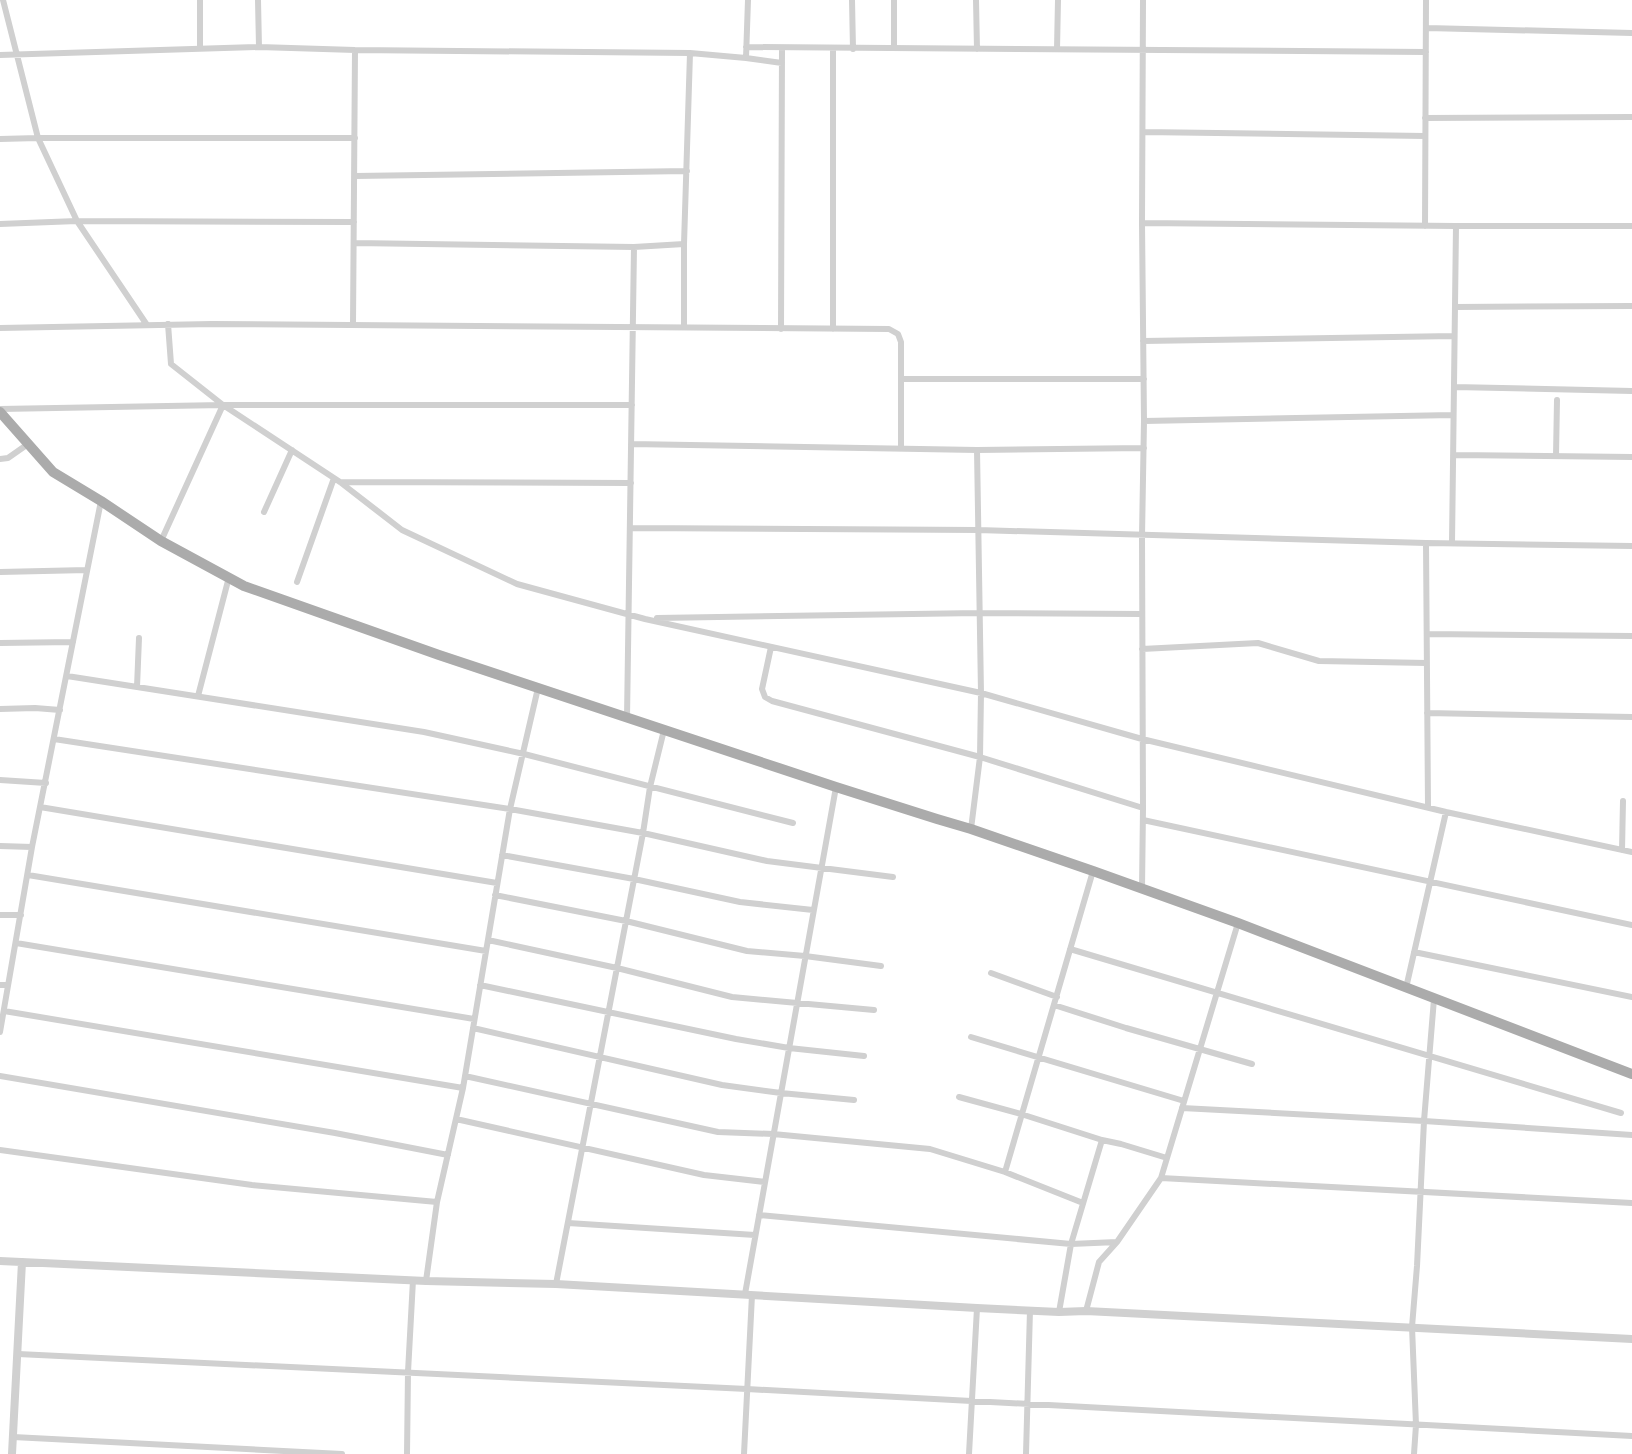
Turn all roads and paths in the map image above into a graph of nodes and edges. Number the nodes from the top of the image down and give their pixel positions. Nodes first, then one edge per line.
1 (3, 0) edge
2 (200, 0) edge
3 (258, 0) edge
4 (748, 0) edge
5 (852, 0) edge
6 (894, 0) edge
7 (976, 0) edge
8 (1058, 0) edge
9 (1143, 0) edge
10 (1426, 0) edge
11 (1426, 28) junction
12 (1632, 33) edge
13 (259, 47) junction
14 (746, 47) junction
15 (200, 48) junction
16 (782, 48) junction
17 (833, 48) junction
18 (894, 48) junction
19 (852, 49) junction
20 (977, 49) junction
21 (1057, 49) junction
22 (1143, 49) junction
23 (355, 50) junction
24 (1426, 52) junction
25 (690, 53) junction
26 (0, 55) edge
27 (17, 55) junction
28 (746, 58) junction
29 (782, 63) junction
30 (1632, 117) edge
31 (1425, 118) junction
32 (1142, 132) junction
33 (1425, 136) junction
34 (38, 138) junction
35 (355, 138) junction
36 (0, 139) edge
37 (687, 171) junction
38 (354, 176) junction
39 (77, 221) junction
40 (354, 222) junction
41 (1142, 223) junction
42 (0, 224) edge
43 (1425, 226) junction
44 (1456, 226) junction
45 (1632, 226) edge
46 (354, 243) junction
47 (684, 244) junction
48 (634, 247) junction
49 (1632, 306) edge
50 (1455, 307) junction
51 (168, 324) junction
52 (147, 325) junction
53 (353, 325) junction
54 (633, 326) junction
55 (684, 327) junction
56 (0, 328) edge
57 (781, 329) junction
58 (833, 329) junction
59 (1454, 336) junction
60 (1144, 341) junction
61 (901, 379) junction
62 (1144, 379) junction
63 (1454, 387) junction
64 (1632, 391) edge
65 (1556, 400) dead end
66 (632, 405) junction
67 (223, 406) junction
68 (0, 411) edge
69 (1453, 415) junction
70 (1144, 421) junction
71 (28, 444) junction
72 (631, 444) junction
73 (902, 448) junction
74 (1144, 448) junction
75 (292, 450) junction
76 (977, 450) junction
77 (1453, 455) junction
78 (1556, 456) junction
79 (1632, 457) edge
80 (0, 459) edge
81 (337, 480) junction
82 (631, 482) junction
83 (101, 501) junction
84 (264, 512) dead end
85 (630, 528) junction
86 (978, 530) junction
87 (1142, 536) junction
88 (161, 541) junction
89 (1426, 543) junction
90 (1452, 543) junction
91 (1632, 546) edge
92 (87, 570) junction
93 (0, 572) edge
94 (229, 578) junction
95 (297, 582) dead end
96 (979, 612) junction
97 (1142, 614) junction
98 (629, 615) junction
99 (645, 619) junction
100 (1427, 634) junction
101 (1632, 636) edge
102 (139, 638) dead end
103 (73, 642) junction
104 (0, 643) edge
105 (771, 646) junction
106 (1142, 649) junction
107 (1427, 664) junction
108 (67, 676) junction
109 (137, 687) junction
110 (538, 688) junction
111 (981, 693) junction
112 (198, 696) junction
113 (0, 709) edge
114 (60, 710) junction
115 (1427, 713) junction
116 (1632, 717) edge
117 (627, 718) junction
118 (664, 730) junction
119 (54, 739) junction
120 (1142, 739) junction
121 (524, 754) junction
122 (980, 757) junction
123 (0, 780) edge
124 (46, 783) junction
125 (650, 787) junction
126 (836, 787) junction
127 (1623, 801) dead end
128 (40, 807) junction
129 (1428, 807) junction
130 (1143, 808) junction
131 (510, 809) junction
132 (1446, 812) junction
133 (1143, 820) junction
134 (793, 823) dead end
135 (972, 829) junction
136 (643, 833) junction
137 (0, 846) edge
138 (32, 847) junction
139 (1622, 850) junction
140 (1632, 852) edge
141 (502, 855) junction
142 (821, 869) junction
143 (1093, 872) junction
144 (28, 875) junction
145 (893, 877) dead end
146 (634, 879) junction
147 (1430, 881) junction
148 (497, 883) junction
149 (1142, 889) junction
150 (495, 894) junction
151 (813, 910) junction
152 (0, 915) edge
153 (21, 915) junction
154 (626, 921) junction
155 (1238, 923) junction
156 (1632, 925) edge
157 (488, 940) junction
158 (16, 943) junction
159 (1070, 949) junction
160 (486, 951) junction
161 (1414, 952) junction
162 (805, 956) junction
163 (881, 966) dead end
164 (617, 968) junction
165 (991, 973) dead end
166 (0, 985) edge
167 (8, 985) junction
168 (480, 985) junction
169 (1406, 988) junction
170 (1218, 992) junction
171 (1057, 996) junction
172 (1632, 997) edge
173 (1434, 999) junction
174 (797, 1002) junction
175 (1054, 1005) junction
176 (874, 1010) dead end
177 (4, 1011) junction
178 (608, 1013) junction
179 (474, 1018) junction
180 (473, 1028) junction
181 (0, 1032) edge
182 (971, 1037) dead end
183 (788, 1048) junction
184 (1200, 1049) junction
185 (864, 1056) dead end
186 (1429, 1056) junction
187 (600, 1058) junction
188 (1039, 1058) junction
189 (1252, 1064) dead end
190 (1632, 1074) edge
191 (0, 1076) edge
192 (465, 1076) junction
193 (463, 1088) junction
194 (780, 1093) junction
195 (959, 1097) dead end
196 (854, 1100) dead end
197 (591, 1104) junction
198 (1183, 1104) junction
199 (1621, 1113) dead end
200 (1022, 1114) junction
201 (456, 1119) junction
202 (1424, 1121) junction
203 (773, 1134) junction
204 (1632, 1135) edge
205 (1102, 1140) junction
206 (582, 1148) junction
207 (0, 1150) edge
208 (448, 1155) junction
209 (1167, 1158) junction
210 (1005, 1172) junction
211 (1161, 1178) junction
212 (765, 1182) junction
213 (1420, 1191) junction
214 (437, 1202) junction
215 (1083, 1203) junction
216 (1632, 1203) edge
217 (759, 1215) junction
218 (568, 1223) junction
219 (755, 1235) junction
220 (1117, 1242) junction
221 (1071, 1244) junction
222 (0, 1261) edge
223 (22, 1262) junction
224 (413, 1280) junction
225 (426, 1281) junction
226 (556, 1284) junction
227 (748, 1294) junction
228 (977, 1308) junction
229 (1030, 1310) junction
230 (1086, 1311) junction
231 (1059, 1312) junction
232 (1412, 1327) junction
233 (1632, 1339) edge
234 (18, 1354) junction
235 (408, 1372) junction
236 (747, 1389) junction
237 (972, 1401) junction
238 (1028, 1403) junction
239 (1416, 1425) junction
240 (1632, 1436) edge
241 (13, 1437) junction
242 (12, 1454) edge
243 (342, 1454) edge
244 (408, 1454) edge
245 (744, 1454) edge
246 (969, 1454) edge
247 (1026, 1454) edge
248 (1414, 1454) edge

1 - 27 street
2 - 15 street
3 - 13 street
4 - 14 street
5 - 19 street
6 - 18 street
7 - 20 street
8 - 21 street
9 - 22 street
10 - 11 street
11 - 12 street
11 - 24 street
13 - 15 street
13 - 23 street
14 - 16 street
14 - 28 street
15 - 27 street
16 - 17 street
16 - 29 street
17 - 19 street
17 - 58 street
18 - 19 street
18 - 20 street
20 - 21 street
21 - 22 street
22 - 24 street
22 - 32 street
23 - 25 street
23 - 35 street
24 - 31 street
25 - 28 street
25 - 37 street
26 - 27 street
27 - 34 street
28 - 29 street
29 - 57 street
30 - 31 street
31 - 33 street
32 - 33 street
32 - 41 street
33 - 43 street
34 - 35 street
34 - 36 street
34 - 39 street
35 - 38 street
37 - 38 street
37 - 47 street
38 - 40 street
39 - 40 street
39 - 42 street
39 - 52 street
40 - 46 street
41 - 43 street
41 - 60 street
43 - 44 street
44 - 45 street
44 - 50 street
46 - 48 street
46 - 53 street
47 - 48 street
47 - 55 street
48 - 54 street
49 - 50 street
50 - 59 street
51 - 52 street
51 - 53 street
51 - 67 street
52 - 56 street
53 - 54 street
54 - 55 street
54 - 66 street
55 - 57 street
57 - 58 street
58 - 61 street
59 - 60 street
59 - 63 street
60 - 62 street
61 - 62 street
61 - 73 street
62 - 70 street
63 - 64 street
63 - 69 street
65 - 78 street
66 - 67 street
66 - 72 street
67 - 68 street
67 - 75 street
67 - 88 street
68 - 71 main road
69 - 70 street
69 - 77 street
70 - 74 street
71 - 80 street
71 - 83 main road
72 - 73 street
72 - 82 street
73 - 76 street
74 - 76 street
74 - 87 street
75 - 81 street
75 - 84 street
76 - 86 street
77 - 78 street
77 - 90 street
78 - 79 street
81 - 82 street
81 - 95 street
81 - 98 street
82 - 85 street
83 - 88 main road
83 - 92 street
85 - 86 street
85 - 98 street
86 - 87 street
86 - 96 street
87 - 89 street
87 - 97 street
88 - 94 main road
89 - 90 street
89 - 100 street
90 - 91 street
92 - 93 street
92 - 103 street
94 - 110 main road
94 - 112 street
96 - 97 street
96 - 99 street
96 - 111 street
97 - 106 street
98 - 99 street
98 - 117 street
99 - 105 street
100 - 101 street
100 - 107 street
102 - 109 street
103 - 104 street
103 - 108 street
105 - 111 street
105 - 122 street
106 - 107 street
106 - 120 street
107 - 115 street
108 - 109 street
108 - 114 street
109 - 112 street
110 - 117 main road
110 - 121 street
111 - 120 street
111 - 122 street
112 - 121 street
113 - 114 street
114 - 119 street
115 - 116 street
115 - 129 street
117 - 118 main road
118 - 125 street
118 - 126 main road
119 - 124 street
119 - 131 street
120 - 129 street
120 - 130 street
121 - 125 street
121 - 131 street
122 - 130 street
122 - 135 street
123 - 124 street
124 - 128 street
125 - 134 street
125 - 136 street
126 - 135 main road
126 - 142 street
127 - 139 street
128 - 138 street
128 - 148 street
129 - 132 street
130 - 133 street
131 - 136 street
131 - 141 street
132 - 139 street
132 - 147 street
133 - 147 street
133 - 149 street
135 - 143 main road
136 - 142 street
136 - 146 street
137 - 138 street
138 - 144 street
139 - 140 street
141 - 146 street
141 - 148 street
142 - 145 street
142 - 151 street
143 - 149 main road
143 - 159 street
144 - 153 street
144 - 160 street
146 - 151 street
146 - 154 street
147 - 156 street
147 - 161 street
148 - 150 street
149 - 155 main road
150 - 154 street
150 - 157 street
151 - 162 street
152 - 153 street
153 - 158 street
154 - 162 street
154 - 164 street
155 - 169 main road
155 - 170 street
157 - 160 street
157 - 164 street
158 - 167 street
158 - 179 street
159 - 170 street
159 - 171 street
160 - 168 street
161 - 169 street
161 - 172 street
162 - 163 street
162 - 174 street
164 - 174 street
164 - 178 street
165 - 171 street
166 - 167 street
167 - 177 street
168 - 178 street
168 - 179 street
169 - 173 main road
170 - 184 street
170 - 186 street
171 - 175 street
173 - 186 street
173 - 190 main road
174 - 176 street
174 - 183 street
175 - 184 street
175 - 188 street
177 - 181 street
177 - 193 street
178 - 183 street
178 - 187 street
179 - 180 street
180 - 187 street
180 - 192 street
182 - 188 street
183 - 185 street
183 - 194 street
184 - 189 street
184 - 198 street
186 - 199 street
186 - 202 street
187 - 194 street
187 - 197 street
188 - 198 street
188 - 200 street
191 - 208 street
192 - 193 street
192 - 197 street
193 - 201 street
194 - 196 street
194 - 203 street
195 - 200 street
197 - 203 street
197 - 206 street
198 - 202 street
198 - 209 street
200 - 205 street
200 - 210 street
201 - 206 street
201 - 208 street
202 - 204 street
202 - 213 street
203 - 210 street
203 - 212 street
205 - 209 street
205 - 215 street
206 - 212 street
206 - 218 street
207 - 214 street
208 - 214 street
209 - 211 street
210 - 215 street
211 - 213 street
211 - 220 street
212 - 217 street
213 - 216 street
213 - 232 street
214 - 225 street
215 - 221 street
217 - 219 street
217 - 221 street
218 - 219 street
218 - 226 street
219 - 227 street
220 - 221 street
220 - 230 street
221 - 231 street
222 - 223 street
223 - 224 street
223 - 234 street
224 - 225 street
224 - 235 street
225 - 226 street
226 - 227 street
227 - 228 street
227 - 236 street
228 - 229 street
228 - 237 street
229 - 231 street
229 - 238 street
230 - 231 street
230 - 232 street
232 - 233 street
232 - 239 street
234 - 235 street
234 - 241 street
235 - 236 street
235 - 244 street
236 - 237 street
236 - 245 street
237 - 238 street
237 - 246 street
238 - 239 street
238 - 247 street
239 - 240 street
239 - 248 street
241 - 242 street
241 - 243 street

